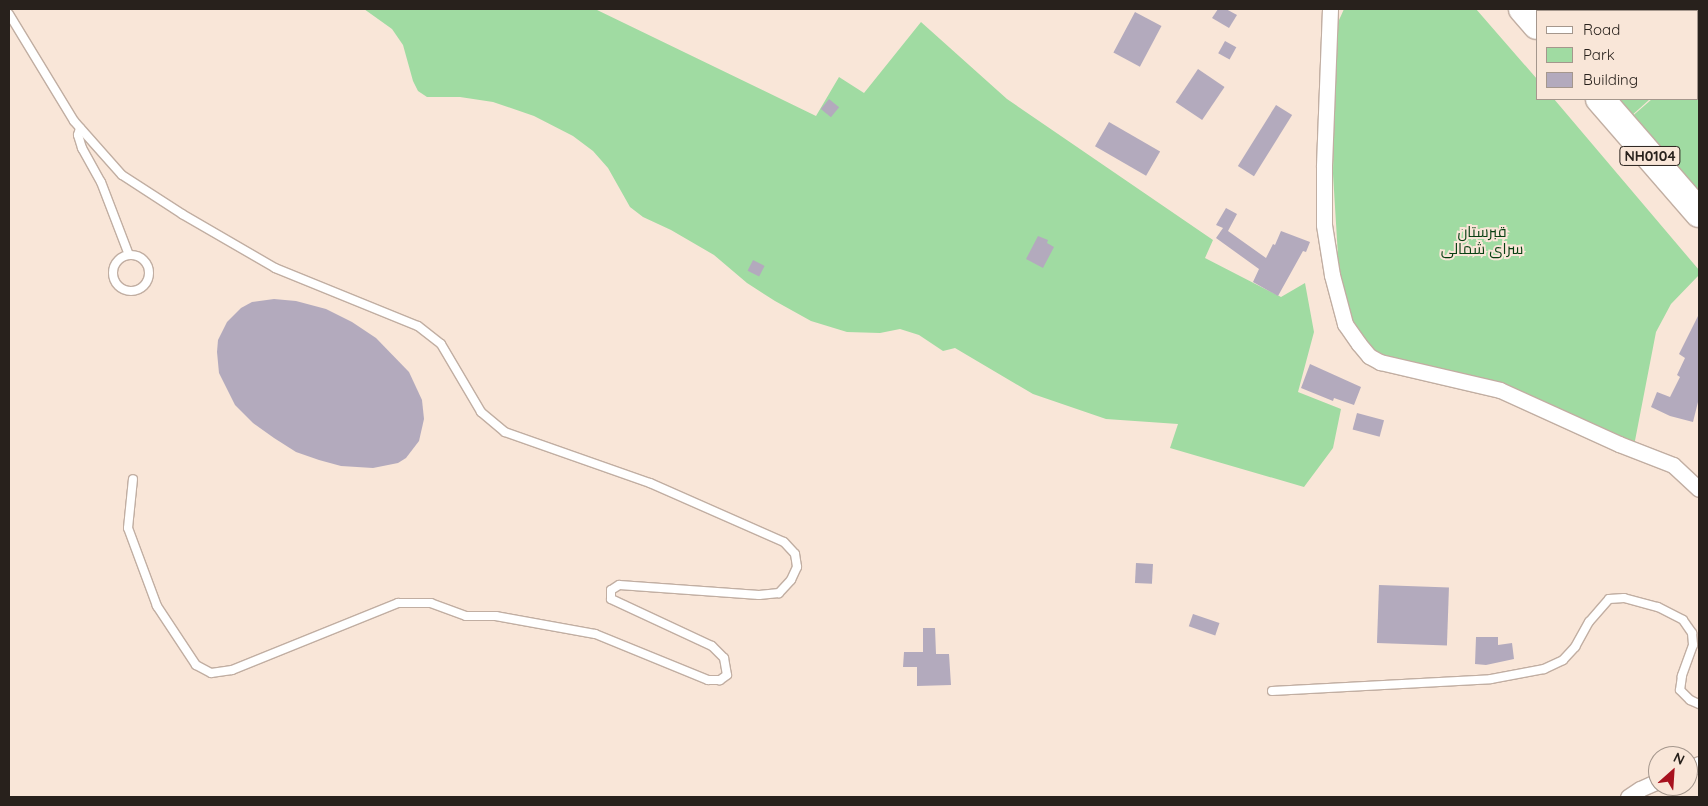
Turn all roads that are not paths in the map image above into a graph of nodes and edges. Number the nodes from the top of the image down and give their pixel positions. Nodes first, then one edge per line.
1 (1330, 9) edge
2 (1523, 9) edge
3 (9, 14) edge
4 (1536, 24) edge
5 (1601, 100) edge
6 (80, 128) junction
7 (1699, 213) edge
8 (129, 255) junction
9 (133, 479) dead end
10 (1699, 489) edge
11 (1272, 691) dead end
12 (1699, 704) edge
13 (1648, 785) edge
14 (1628, 797) edge

1 - 10 street
2 - 4 highway
3 - 6 lane
5 - 7 highway, NH0104
6 - 8 lane
6 - 9 lane
8 - 8 lane
11 - 12 lane
13 - 14 street

